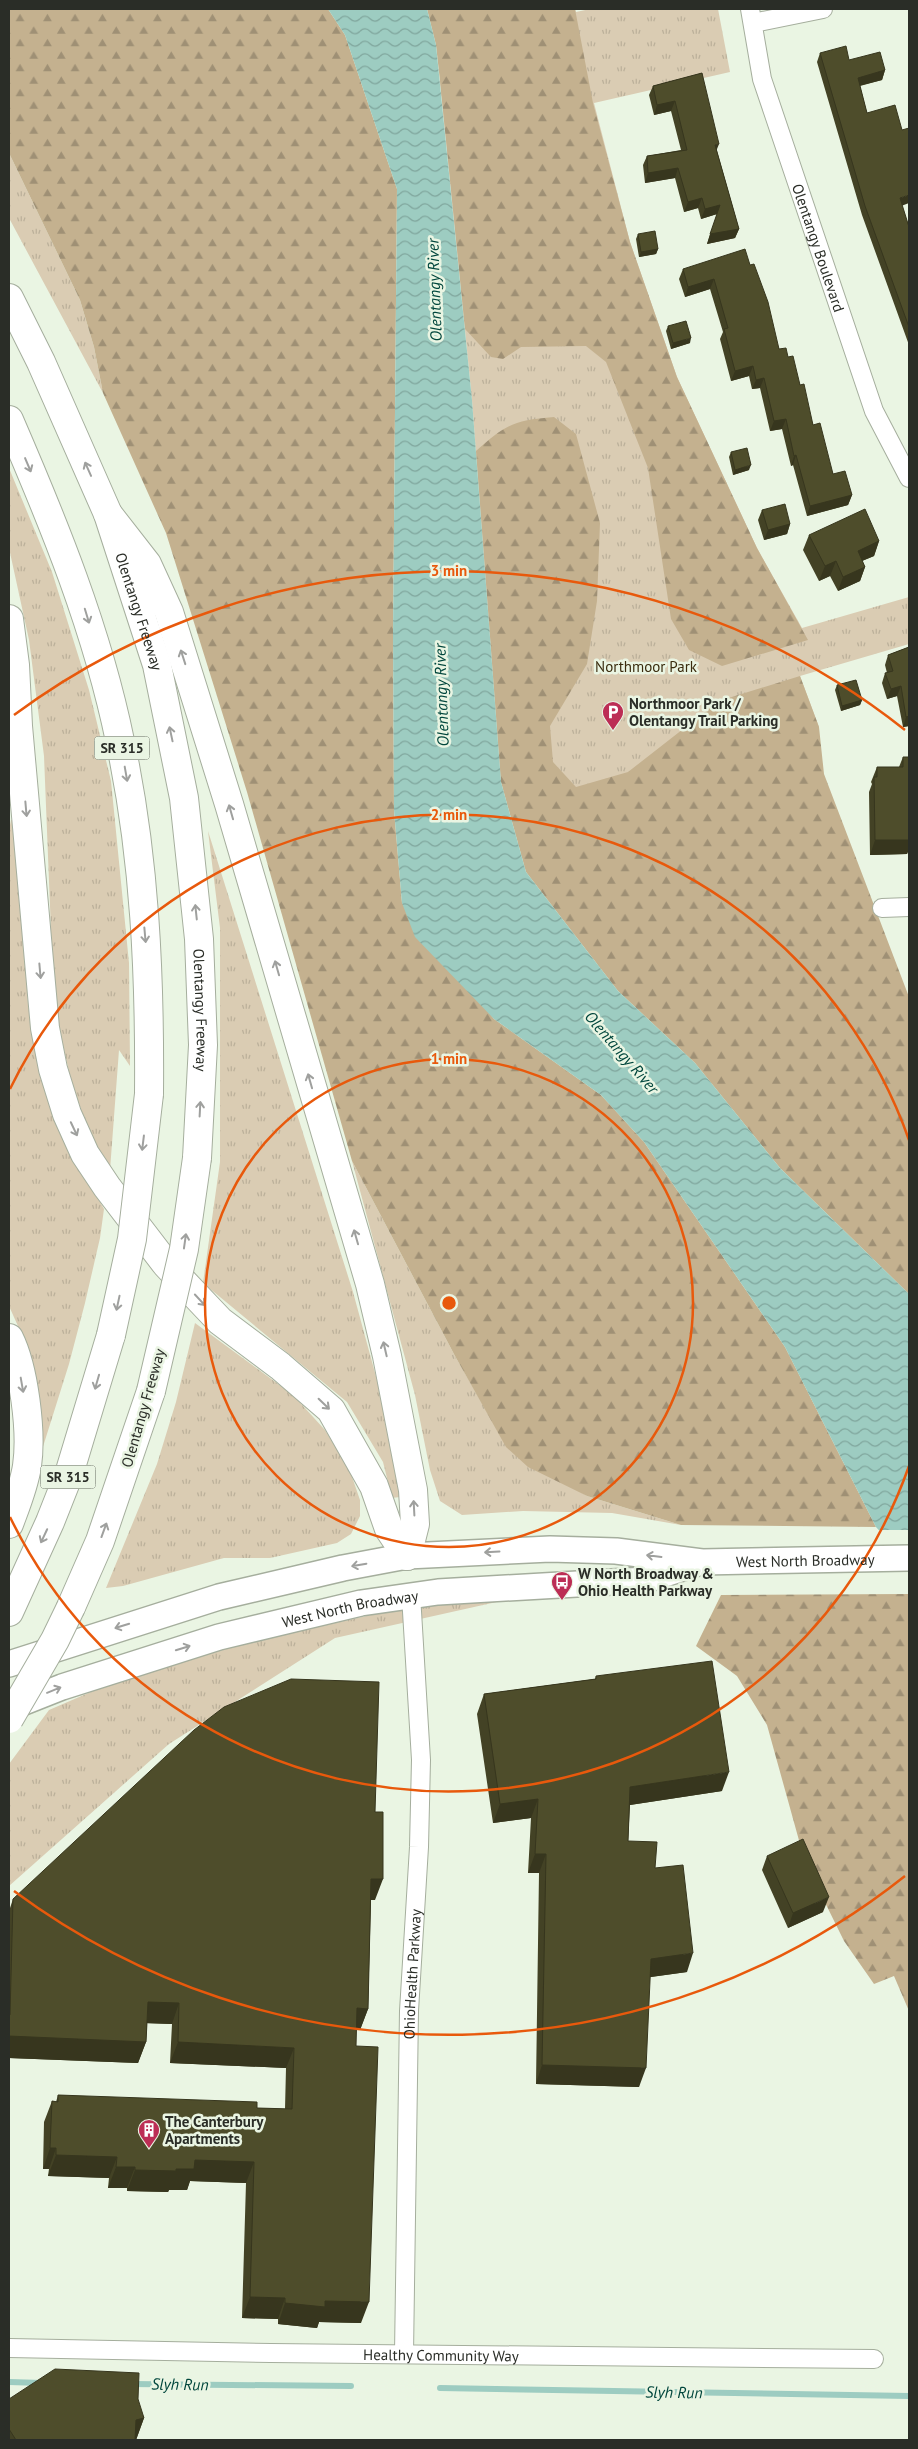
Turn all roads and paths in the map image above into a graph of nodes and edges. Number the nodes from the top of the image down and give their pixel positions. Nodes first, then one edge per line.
1 (823, 9) edge
2 (751, 16) edge
3 (9, 298) edge
4 (9, 420) edge
5 (909, 478) edge
6 (108, 514) junction
7 (9, 619) edge
8 (18, 726) junction
9 (9, 774) edge
10 (909, 907) edge
11 (882, 908) dead end
12 (9, 1338) edge
13 (9, 1524) edge
14 (407, 1556) junction
15 (909, 1558) edge
16 (702, 1562) junction
17 (411, 1595) junction
18 (9, 1612) edge
19 (9, 1664) edge
20 (9, 1708) edge
21 (9, 1719) edge
22 (9, 2348) edge
23 (404, 2354) junction
24 (874, 2359) dead end

1 - 2 street
2 - 5 street, Olentangy Boulevard
6 -> 3 highway, Olentangy Freeway / SR 315
4 -> 18 highway, SR 315, bridge
14 -> 6 highway
21 -> 6 highway, Olentangy Freeway / SR 315, bridge
7 - 8 highway
8 - 9 highway
8 -> 14 highway
10 - 11 street
12 -> 13 highway
16 -> 14 main road, West North Broadway
14 - 17 main road
14 -> 19 main road, West North Broadway
15 - 16 main road, West North Broadway
16 - 17 main road, West North Broadway
20 -> 17 main road, West North Broadway
17 - 23 street, OhioHealth Parkway
22 - 23 street, Healthy Community Way
23 - 24 street, Healthy Community Way

